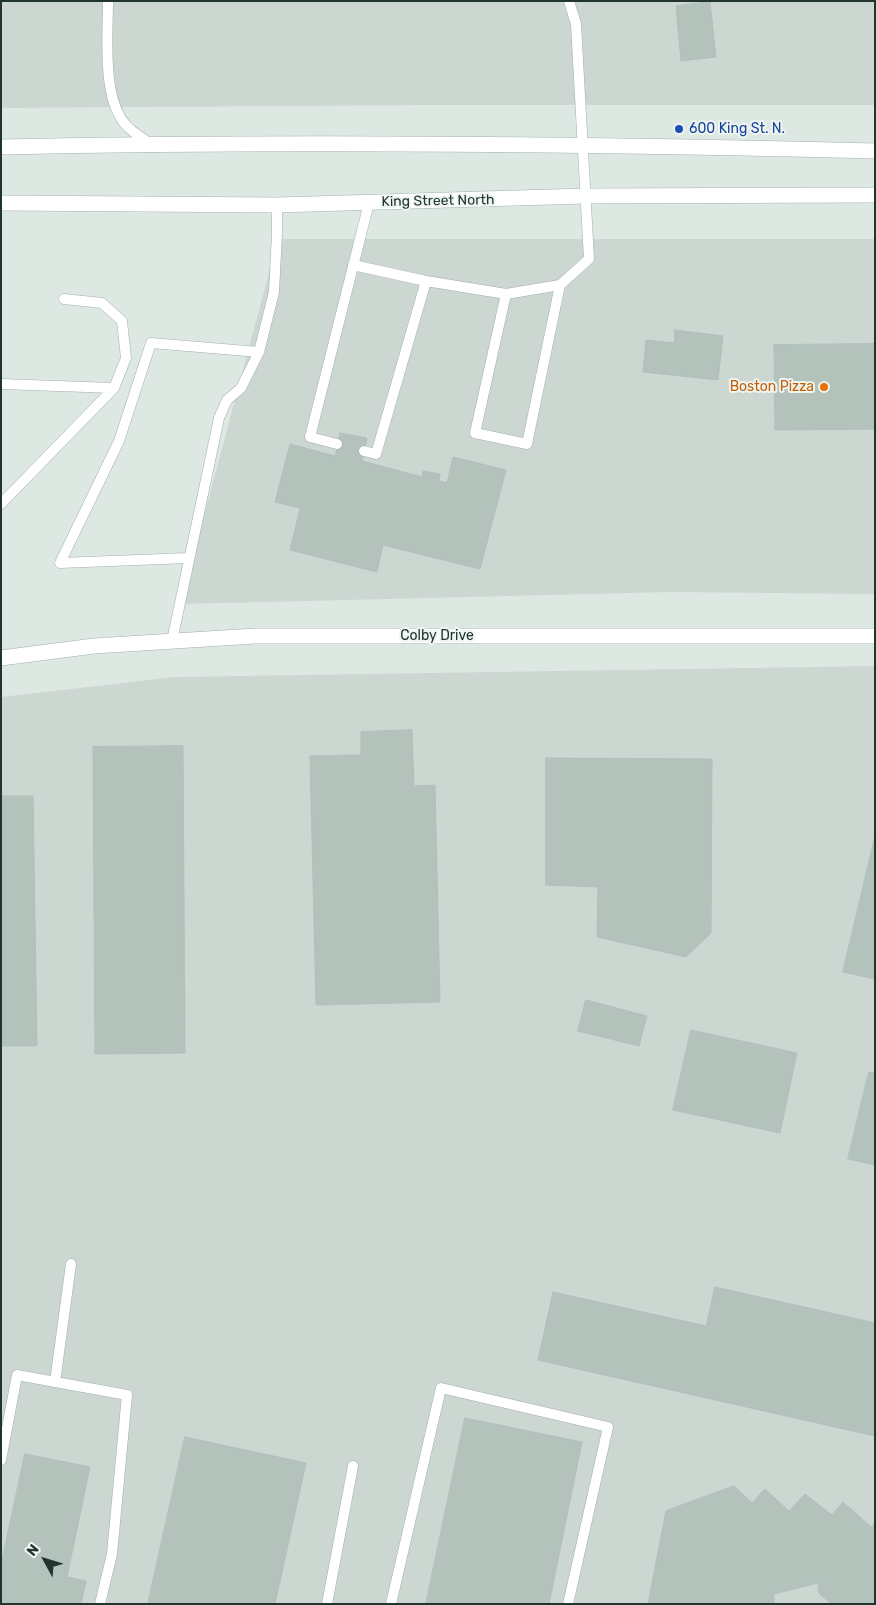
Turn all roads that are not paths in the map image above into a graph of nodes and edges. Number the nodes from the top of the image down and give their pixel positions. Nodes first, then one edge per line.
1 (108, 1) edge
2 (569, 1) edge
3 (151, 144) junction
4 (583, 146) junction
5 (1, 147) edge
6 (875, 151) edge
7 (875, 195) edge
8 (585, 196) junction
9 (1, 203) edge
10 (369, 203) junction
11 (277, 204) junction
12 (353, 265) junction
13 (426, 280) junction
14 (560, 285) junction
15 (506, 294) junction
16 (64, 299) dead end
17 (259, 352) junction
18 (1, 384) edge
19 (114, 388) junction
20 (337, 444) dead end
21 (364, 451) dead end
22 (1, 504) edge
23 (188, 558) junction
24 (875, 636) edge
25 (172, 641) junction
26 (1, 658) edge
27 (71, 1264) dead end
28 (56, 1382) junction
29 (1, 1460) edge
30 (354, 1466) dead end
31 (100, 1604) edge
32 (327, 1604) edge
33 (391, 1604) edge
34 (568, 1604) edge

1 - 3 lane
2 - 4 lane
3 - 4 main road
3 - 5 main road
4 - 6 main road
4 - 8 lane
7 - 8 main road, King Street North
8 - 10 main road, King Street North
8 - 14 lane
9 - 11 main road, King Street North
10 - 11 main road, King Street North
10 - 12 lane
11 - 17 lane
12 - 13 lane
12 - 20 lane
13 - 15 lane
13 - 21 lane
14 - 15 lane
14 - 15 lane
16 - 19 lane
17 - 23 lane
17 - 23 lane
18 - 19 lane
19 - 22 lane
23 - 25 lane
24 - 25 main road, Colby Drive
25 - 26 main road, Colby Drive
27 - 28 lane
28 - 29 lane
28 - 31 lane
30 - 32 lane
33 - 34 lane

